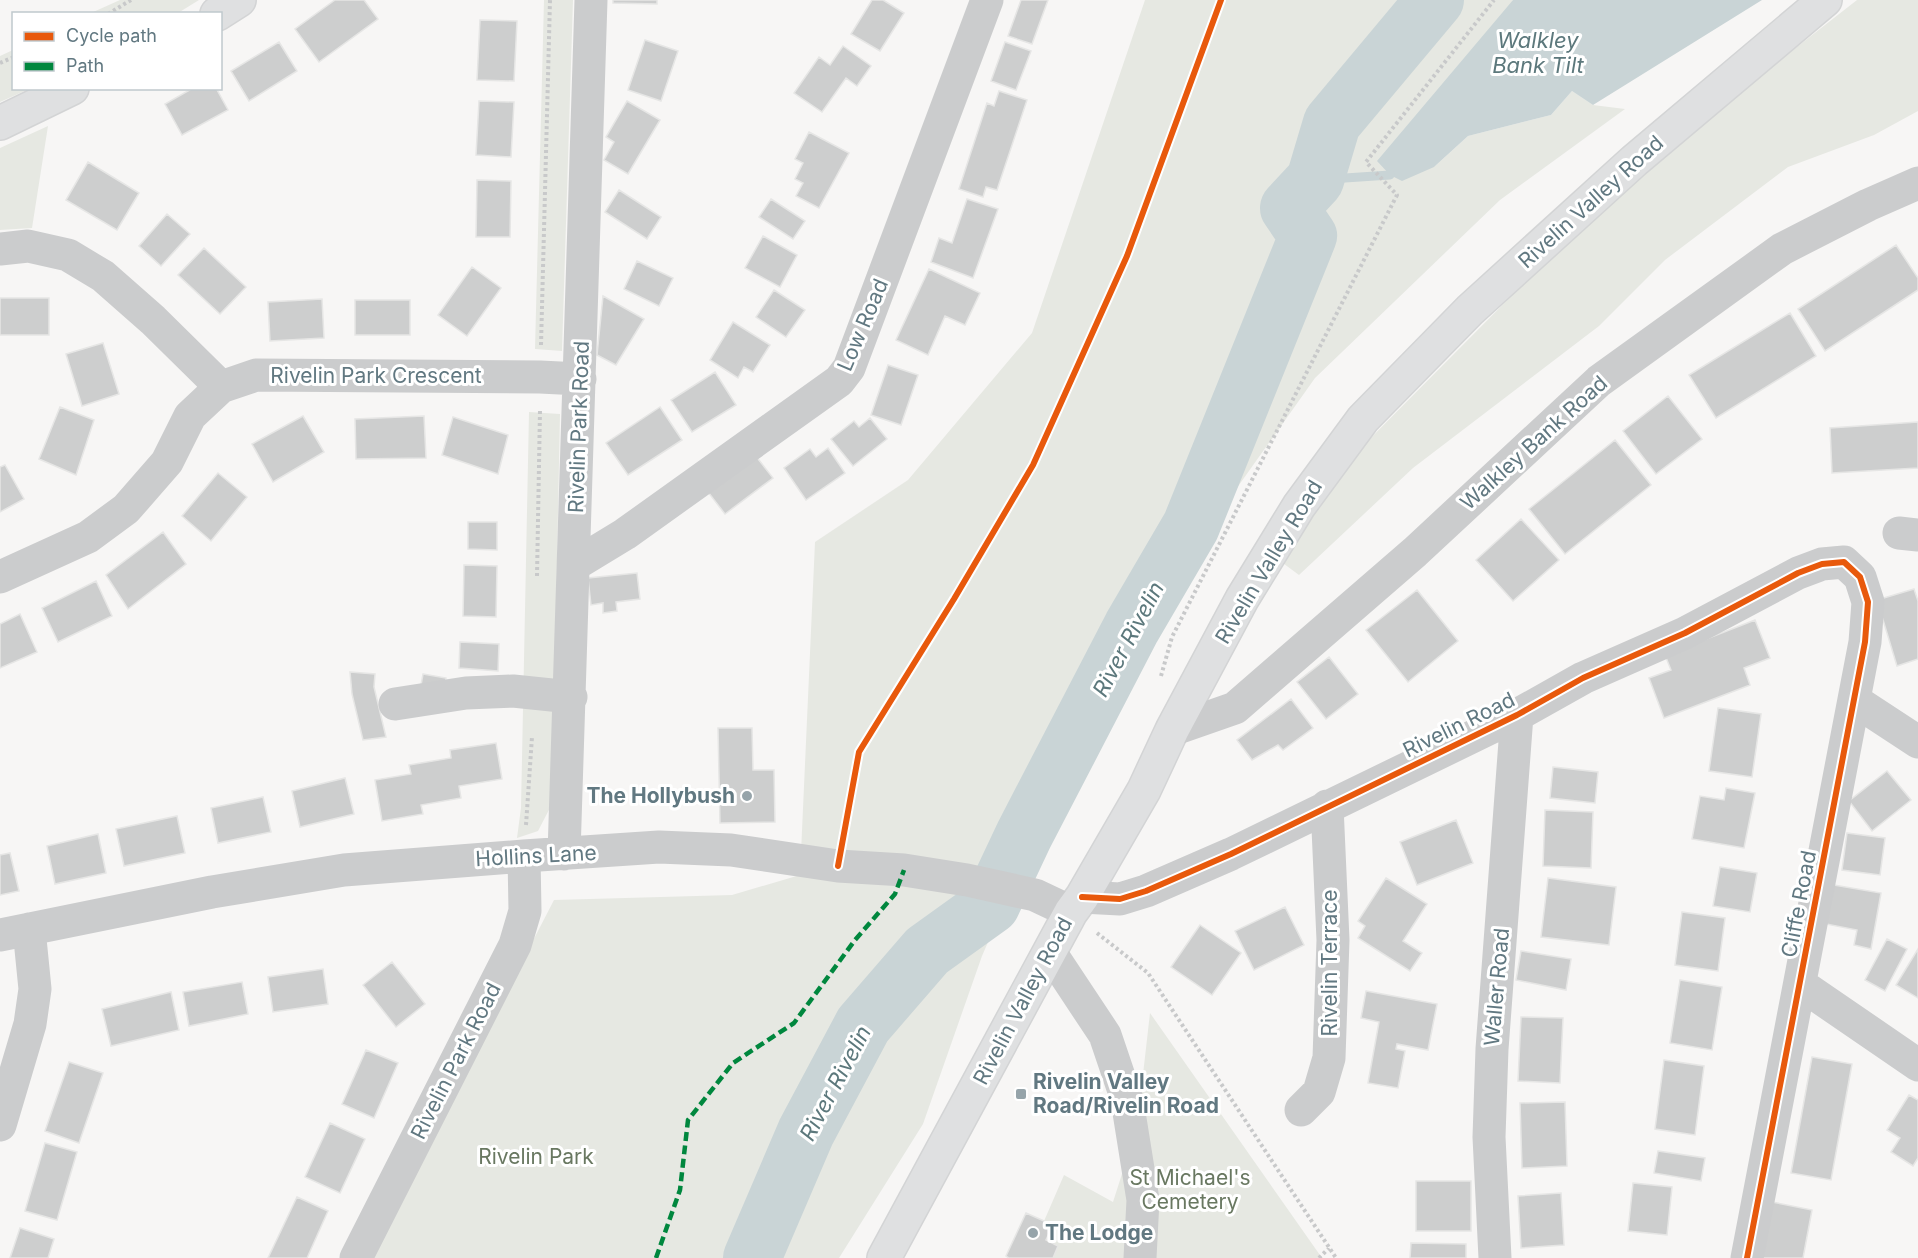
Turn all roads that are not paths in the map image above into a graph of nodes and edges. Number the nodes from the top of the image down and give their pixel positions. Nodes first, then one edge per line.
1 (239, 0) edge
2 (591, 0) edge
3 (987, 0) edge
4 (1825, 0) edge
5 (220, 12) edge
6 (68, 90) edge
7 (0, 123) edge
8 (1918, 183) edge
9 (0, 249) edge
10 (580, 379) junction
11 (221, 387) junction
12 (1844, 562) joint
13 (574, 565) junction
14 (0, 577) edge
15 (570, 697) junction
16 (1854, 700) junction
17 (395, 704) dead end
18 (1518, 716) junction
19 (1172, 730) junction
20 (1918, 742) edge
21 (1328, 806) junction
22 (564, 854) junction
23 (524, 855) junction
24 (1076, 904) junction
25 (14, 932) edge
26 (1050, 952) junction
27 (1800, 984) junction
28 (1918, 1065) edge
29 (1301, 1110) dead end
30 (0, 1125) edge
31 (356, 1258) edge
32 (884, 1258) edge
33 (1140, 1258) edge
34 (1496, 1258) edge
35 (1747, 1258) edge

1 - 5 main road
2 - 10 street, Rivelin Park Road
3 - 13 street, Low Road
4 - 19 main road, Rivelin Valley Road
6 - 7 main road
8 - 19 street, Walkley Bank Road
9 - 11 street
10 - 11 street, Rivelin Park Crescent
10 - 13 street, Rivelin Park Road
11 - 14 street, Rivelin Park Crescent
12 - 16 street, Cliffe Road
12 - 18 street, Rivelin Road
13 - 15 street, Rivelin Park Road
15 - 17 street
15 - 22 street, Rivelin Park Road
16 - 20 street
16 - 27 street, Cliffe Road
18 - 21 street, Rivelin Road
18 - 34 street, Waller Road
19 - 24 main road, Rivelin Valley Road
21 - 24 street, Rivelin Road
21 - 29 street, Rivelin Terrace
22 - 23 street, Hollins Lane
22 - 24 street, Hollins Lane
23 - 25 street, Hollins Lane
23 - 31 street, Rivelin Park Road
24 - 26 main road, Rivelin Valley Road
25 - 30 street
26 - 32 main road, Rivelin Valley Road
26 - 33 street
27 - 28 street
27 - 35 street, Cliffe Road

